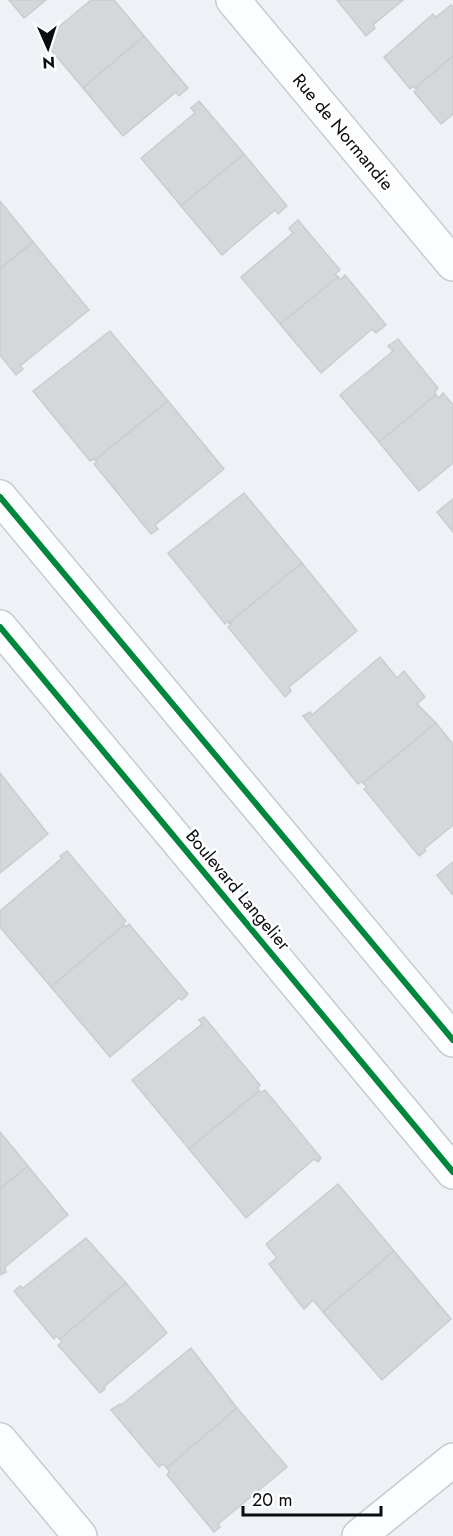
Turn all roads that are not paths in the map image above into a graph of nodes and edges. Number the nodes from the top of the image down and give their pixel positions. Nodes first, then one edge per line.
1 (233, 0) edge
2 (453, 264) edge
3 (0, 497) edge
4 (0, 627) edge
5 (453, 1040) edge
6 (453, 1172) edge
7 (0, 1440) edge
8 (453, 1460) edge
9 (80, 1536) edge
10 (359, 1536) edge

1 - 2 main road, Rue de Normandie
3 - 5 main road
4 - 6 main road, Boulevard Langelier
7 - 9 main road
8 - 10 main road

